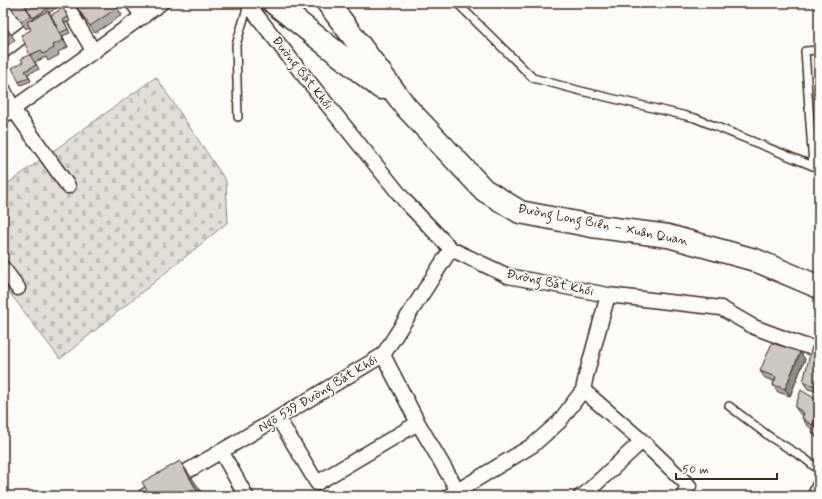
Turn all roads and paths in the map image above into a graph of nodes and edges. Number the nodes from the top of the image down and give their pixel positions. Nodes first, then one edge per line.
1 (65, 3) edge
2 (133, 3) edge
3 (162, 3) edge
4 (274, 3) edge
5 (328, 3) edge
6 (457, 3) edge
7 (248, 4) edge
8 (143, 17) junction
9 (819, 50) edge
10 (3, 51) edge
11 (94, 52) junction
12 (3, 88) edge
13 (406, 108) junction
14 (8, 113) edge
15 (238, 117) dead end
16 (816, 166) edge
17 (68, 186) dead end
18 (451, 249) junction
19 (3, 268) edge
20 (819, 287) edge
21 (18, 288) dead end
22 (608, 295) junction
23 (819, 349) edge
24 (383, 355) junction
25 (583, 390) junction
26 (729, 406) dead end
27 (278, 418) junction
28 (418, 423) junction
29 (642, 441) junction
30 (221, 452) junction
31 (819, 470) edge
32 (819, 486) edge
33 (456, 494) edge
34 (145, 496) edge
35 (246, 496) edge
36 (581, 496) edge
37 (683, 496) edge
38 (815, 496) edge

1 - 10 street
1 - 11 street
2 - 8 street
3 - 8 street
4 - 13 main road
5 - 13 main road, Đường Long Biên – Xuân Quan
6 - 16 lane
7 - 15 lane
7 - 18 street, Đường Bát Khối
8 - 11 street
9 - 16 lane
11 - 14 street
12 - 14 street
13 - 20 main road, Đường Long Biên – Xuân Quan
14 - 17 street
18 - 22 street, Đường Bát Khối
18 - 24 street, Ngõ 539 Đường Bát Khối
19 - 21 street
22 - 23 street, Đường Bát Khối
22 - 25 street
24 - 27 street, Ngõ 539 Đường Bát Khối
24 - 28 street
25 - 29 street
25 - 33 street
26 - 31 lane
27 - 28 street
27 - 30 street, Ngõ 539 Đường Bát Khối
28 - 33 street
29 - 36 street
29 - 37 street
30 - 34 street, Ngõ 539 Đường Bát Khối
30 - 35 street
32 - 38 street

